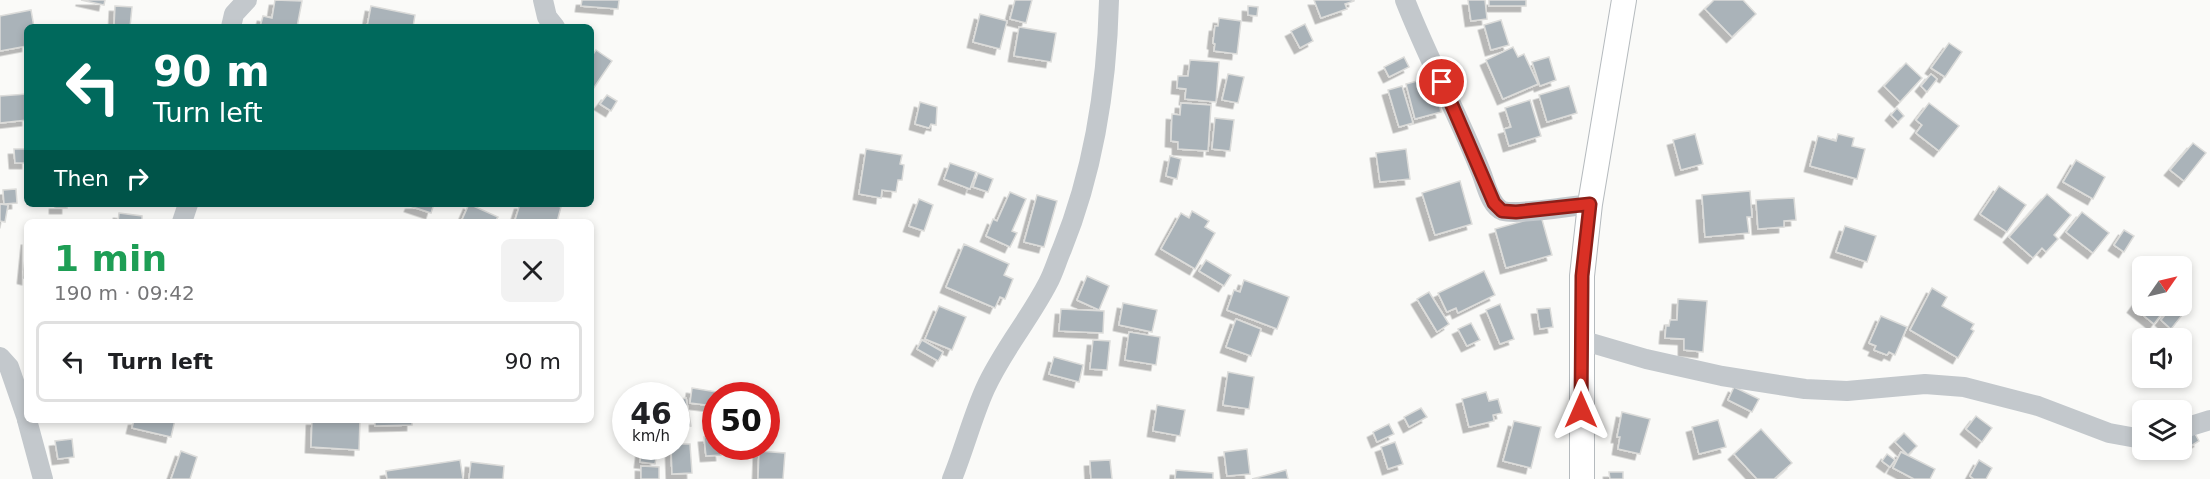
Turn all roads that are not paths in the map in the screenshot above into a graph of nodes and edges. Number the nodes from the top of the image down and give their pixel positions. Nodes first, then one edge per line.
1 (247, 0) edge
2 (543, 0) edge
3 (1109, 0) edge
4 (1405, 0) edge
5 (1624, 0) edge
6 (232, 24) edge
7 (552, 24) edge
8 (1590, 204) junction
9 (1581, 340) junction
10 (12, 361) edge
11 (24, 407) edge
12 (2210, 420) edge
13 (28, 423) edge
14 (2192, 426) edge
15 (2132, 437) edge
16 (43, 479) edge
17 (952, 479) edge
18 (1582, 479) edge

1 - 6 street
2 - 7 street
3 - 17 street
4 - 8 street
5 - 8 main road
8 - 9 main road
9 - 15 street
9 - 18 main road
10 - 11 street
12 - 14 street
13 - 16 street

